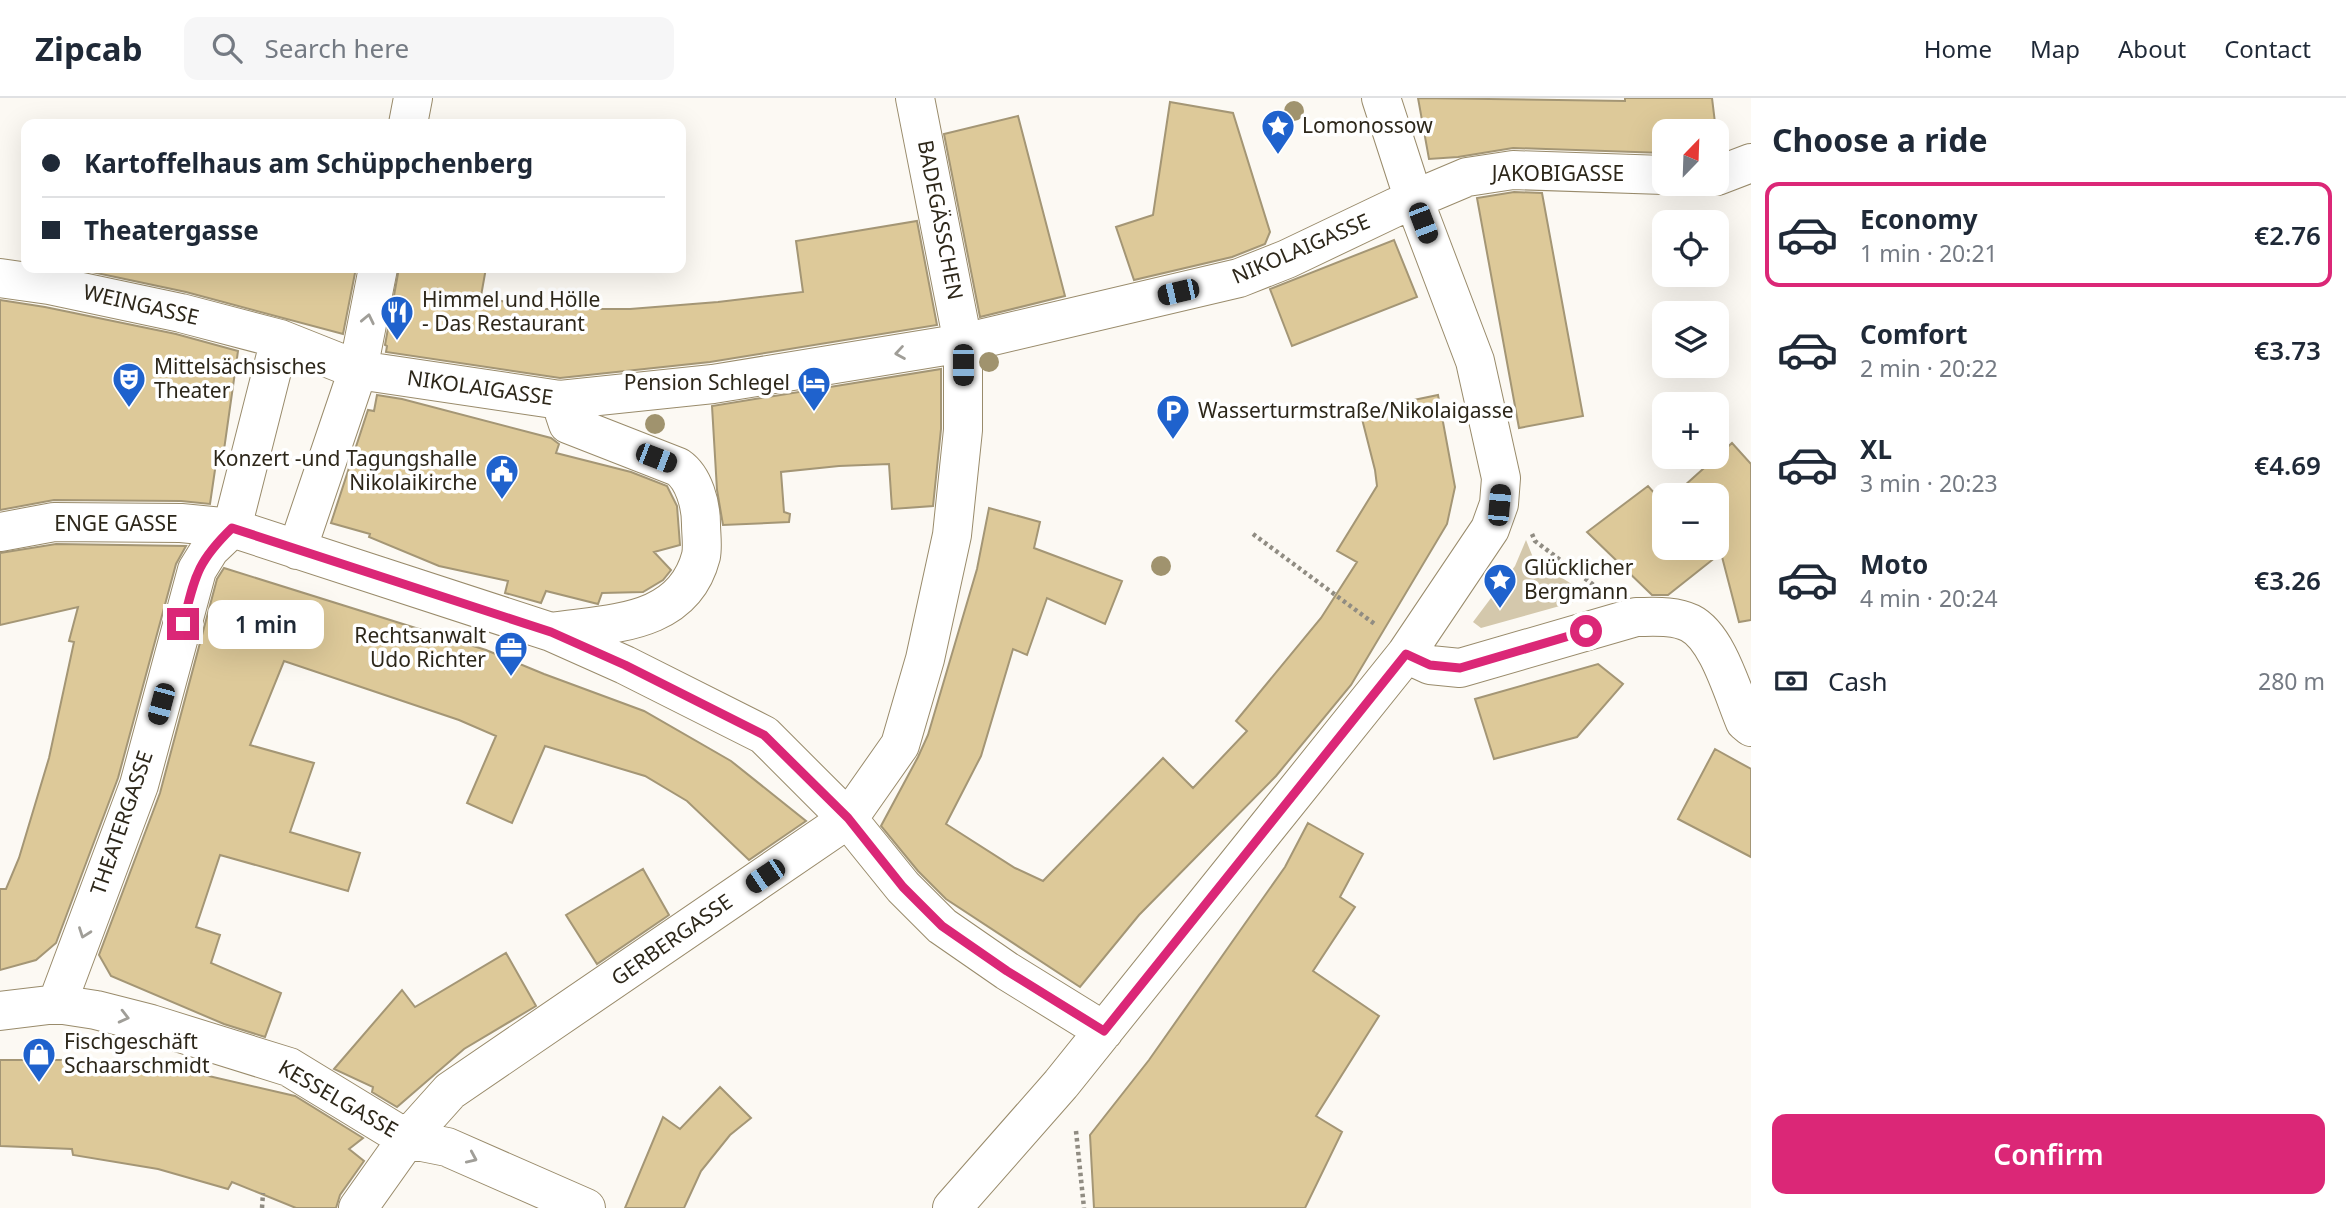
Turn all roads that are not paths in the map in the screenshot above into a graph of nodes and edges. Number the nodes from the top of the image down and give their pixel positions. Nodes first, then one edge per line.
1 (413, 98) edge
2 (915, 98) edge
3 (1381, 98) edge
4 (409, 119) edge
5 (1751, 163) edge
6 (1729, 171) edge
7 (1652, 175) edge
8 (1414, 200) junction
9 (377, 273) edge
10 (0, 278) edge
11 (280, 339) junction
12 (963, 343) junction
13 (358, 370) junction
14 (560, 400) junction
15 (232, 528) junction
16 (0, 532) edge
17 (297, 550) junction
18 (551, 632) junction
19 (1396, 643) junction
20 (1751, 727) edge
21 (848, 818) junction
22 (57, 1004) junction
23 (0, 1011) edge
24 (1104, 1031) junction
25 (407, 1139) junction
26 (358, 1208) edge
27 (586, 1208) edge
28 (952, 1208) edge

1 - 4 street
2 - 12 street, BADEGÄSSCHEN
3 - 8 street
5 - 6 street
7 - 8 street, JAKOBIGASSE
8 - 12 street, NIKOLAIGASSE
8 - 19 street
13 -> 9 street
10 - 11 street, WEINGASSE
11 - 13 street, WEINGASSE
11 - 15 street
12 -> 14 street, NIKOLAIGASSE
12 - 21 street, GERBERGASSE
13 - 14 street, NIKOLAIGASSE
13 - 17 street
14 - 18 street
15 - 16 street, ENGE GASSE
15 - 17 street, ENGE GASSE
15 -> 22 street, THEATERGASSE
17 - 18 street, ENGE GASSE
18 - 21 street, ENGE GASSE
19 - 20 street
19 - 24 street
21 - 24 street, ENGE GASSE
21 - 25 street, GERBERGASSE
22 - 23 street, KESSELGASSE
22 -> 25 street, KESSELGASSE
24 - 28 street
25 - 26 street, GERBERGASSE
25 -> 27 street, KESSELGASSE

